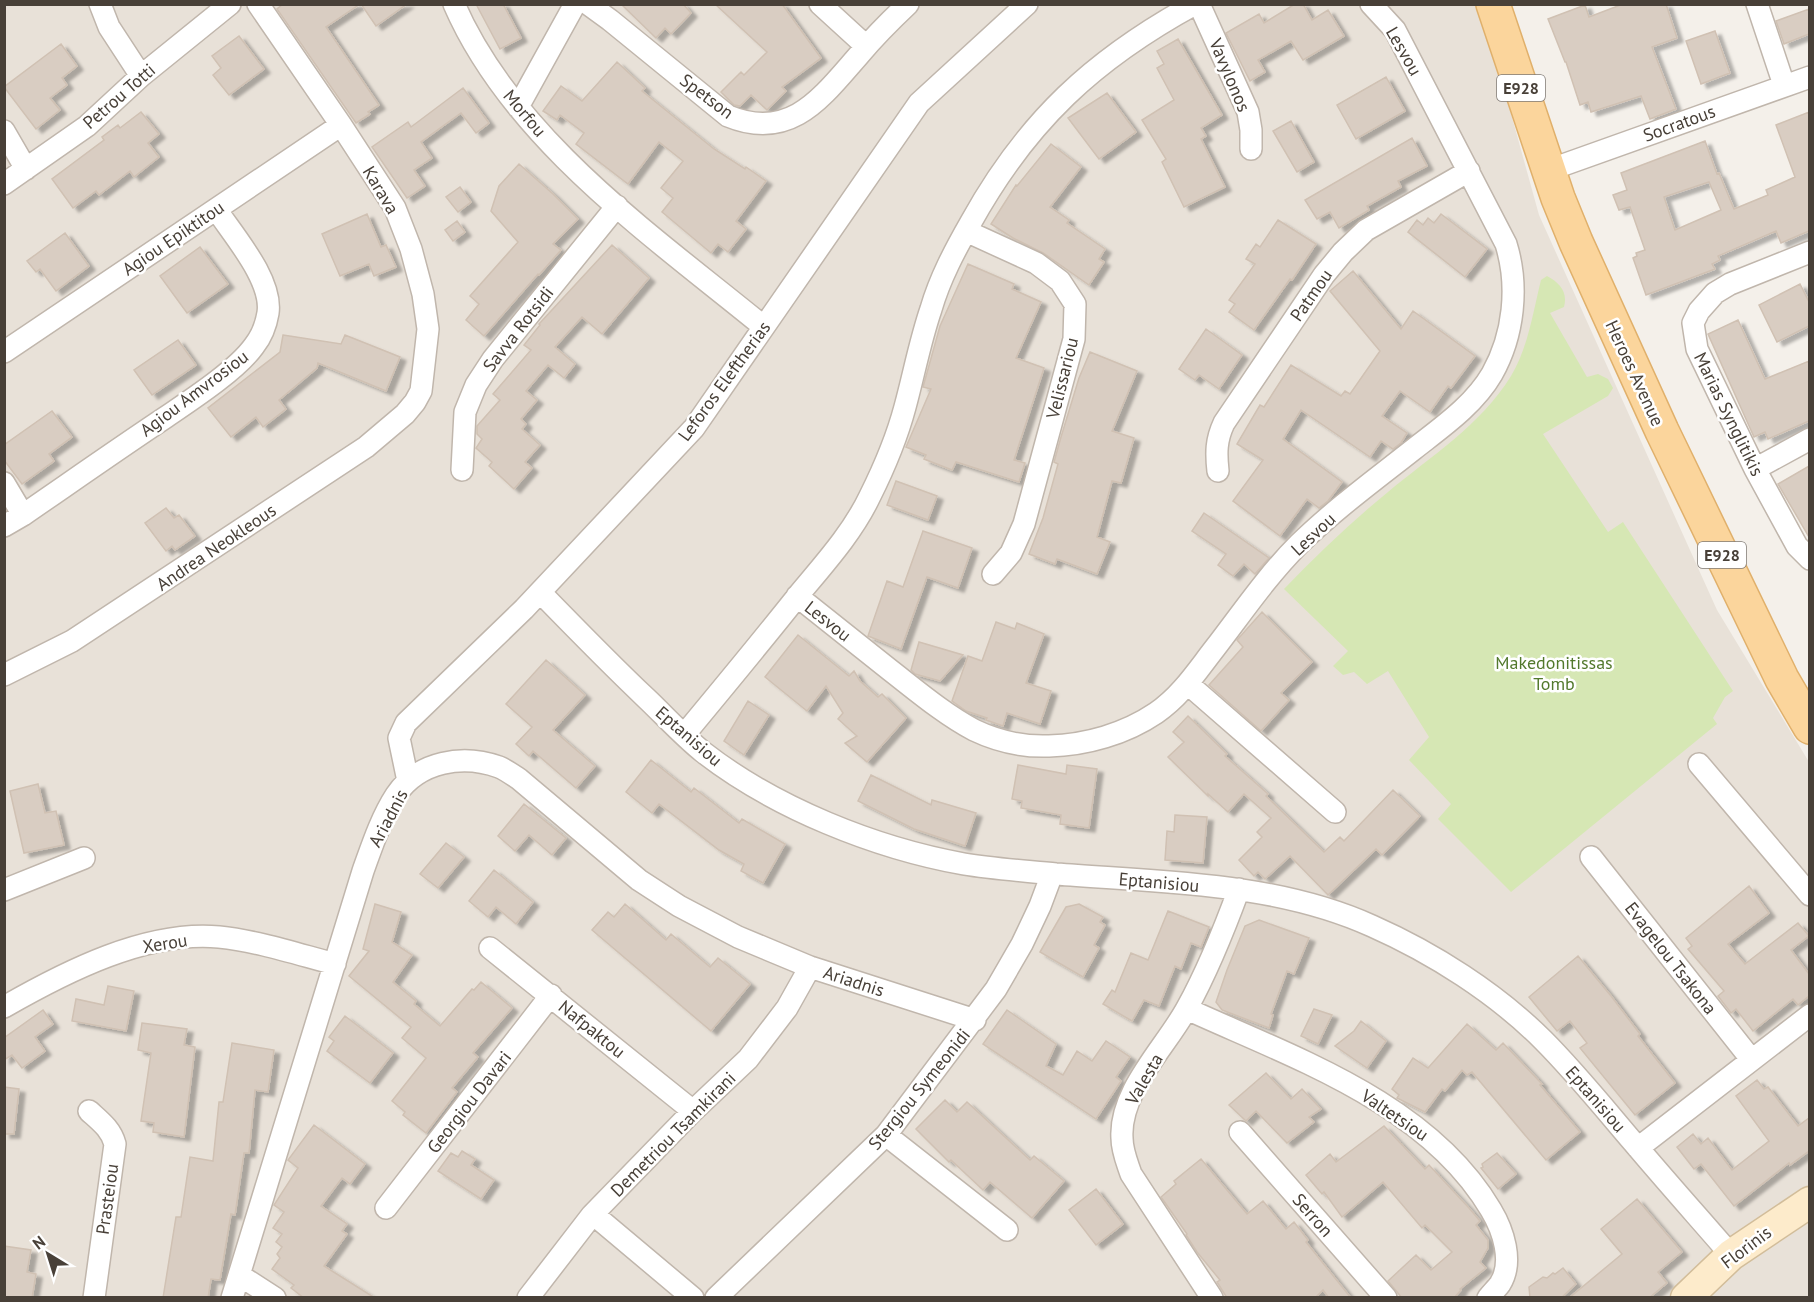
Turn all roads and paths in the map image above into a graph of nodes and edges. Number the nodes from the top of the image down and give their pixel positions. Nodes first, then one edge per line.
1 (100, 4) edge
2 (230, 4) edge
3 (258, 4) edge
4 (454, 4) edge
5 (575, 4) edge
6 (588, 4) edge
7 (820, 4) edge
8 (908, 4) edge
9 (1027, 4) edge
10 (1197, 4) edge
11 (1371, 4) edge
12 (1493, 4) edge
13 (1758, 4) edge
14 (866, 46) junction
15 (141, 76) junction
16 (1809, 77) edge
17 (1784, 85) junction
18 (518, 107) junction
19 (341, 125) junction
20 (4, 131) edge
21 (1251, 149) dead end
22 (26, 169) junction
23 (1549, 170) junction
24 (1469, 171) junction
25 (4, 183) edge
26 (617, 206) junction
27 (216, 209) junction
28 (966, 231) junction
29 (1809, 252) edge
30 (764, 327) junction
31 (4, 352) edge
32 (416, 402) joint
33 (1809, 439) edge
34 (1755, 469) junction
35 (462, 470) dead end
36 (1218, 471) dead end
37 (4, 483) edge
38 (23, 515) junction
39 (4, 526) edge
40 (1809, 559) edge
41 (993, 573) dead end
42 (540, 592) junction
43 (798, 596) junction
44 (4, 675) edge
45 (1188, 684) junction
46 (1809, 727) edge
47 (684, 735) junction
48 (1699, 764) dead end
49 (408, 781) junction
50 (1335, 812) dead end
51 (1591, 856) dead end
52 (84, 858) dead end
53 (1052, 874) junction
54 (4, 890) edge
55 (1239, 890) junction
56 (1809, 895) edge
57 (490, 948) dead end
58 (335, 964) junction
59 (810, 967) junction
60 (565, 1006) junction
61 (4, 1007) edge
62 (1187, 1009) junction
63 (1809, 1015) edge
64 (975, 1020) junction
65 (1751, 1059) junction
66 (89, 1111) dead end
67 (693, 1111) junction
68 (1240, 1132) dead end
69 (886, 1135) junction
70 (1638, 1148) junction
71 (1809, 1202) edge
72 (386, 1209) dead end
73 (592, 1214) junction
74 (1007, 1230) dead end
75 (1731, 1255) junction
76 (239, 1275) junction
77 (94, 1298) edge
78 (232, 1298) edge
79 (275, 1298) edge
80 (528, 1298) edge
81 (693, 1298) edge
82 (717, 1298) edge
83 (1212, 1298) edge
84 (1386, 1298) edge
85 (1488, 1298) edge
86 (1686, 1298) edge

1 - 15 street
2 - 15 street, Petrou Totti
3 - 19 street, Karava
4 - 18 street, Morfou
5 - 18 street
6 - 14 street, Spetson
7 - 14 street
8 - 14 street, Spetson
9 - 30 street, Leforos Eleftherias
10 - 21 street, Vavylonos
10 - 28 street, Lesvou
11 - 24 street, Lesvou
12 - 23 main road, Heroes Avenue / E928
13 - 17 street
15 - 22 street, Petrou Totti
16 - 17 street, Socratous
17 - 23 street, Socratous
18 - 26 street, Morfou
19 - 27 street, Agiou Epiktitou
19 - 32 street, Karava
20 - 22 street
22 - 25 street, Petrou Totti
23 - 46 main road, Heroes Avenue / E928
24 - 36 street, Patmou
24 - 45 street, Lesvou
26 - 30 street, Morfou
26 - 35 street, Savva Rotsidi
27 - 31 street, Agiou Epiktitou
27 - 38 street, Agiou Amvrosiou
28 - 41 street, Velissariou
28 - 43 street, Lesvou
29 - 34 street, Marias Synglitikis
30 - 42 street, Leforos Eleftherias
32 - 44 street, Andrea Neokleous
33 - 34 street
34 - 40 street, Marias Synglitikis
37 - 38 street
38 - 39 street, Agiou Amvrosiou
42 - 47 street, Eptanisiou
42 - 49 street, Leforos Eleftherias
43 - 45 street, Lesvou
43 - 47 street, Lesvou
45 - 50 street
47 - 53 street, Eptanisiou
48 - 56 street
49 - 58 street, Ariadnis
49 - 59 street, Ariadnis
51 - 65 street, Evagelou Tsakona
52 - 54 street
53 - 55 street, Eptanisiou
53 - 64 street, Stergiou Symeonidi
55 - 62 street, Valesta
55 - 70 street, Eptanisiou
57 - 60 street, Nafpaktou
58 - 61 street, Xerou
58 - 76 street, Ariadnis
59 - 64 street, Ariadnis
59 - 67 street, Demetriou Tsamkirani
60 - 67 street, Nafpaktou
60 - 72 street, Georgiou Davari
62 - 83 street, Valesta
62 - 85 street, Valtetsiou
63 - 65 street
64 - 69 street, Stergiou Symeonidi
65 - 70 street
66 - 77 street, Prasteiou
67 - 73 street, Demetriou Tsamkirani
68 - 84 street, Serron
69 - 74 street
69 - 82 street, Stergiou Symeonidi
70 - 75 street, Eptanisiou
71 - 75 street, Florinis
73 - 80 street, Demetriou Tsamkirani
73 - 81 street
75 - 86 street, Florinis
76 - 78 street, Ariadnis
76 - 79 street

